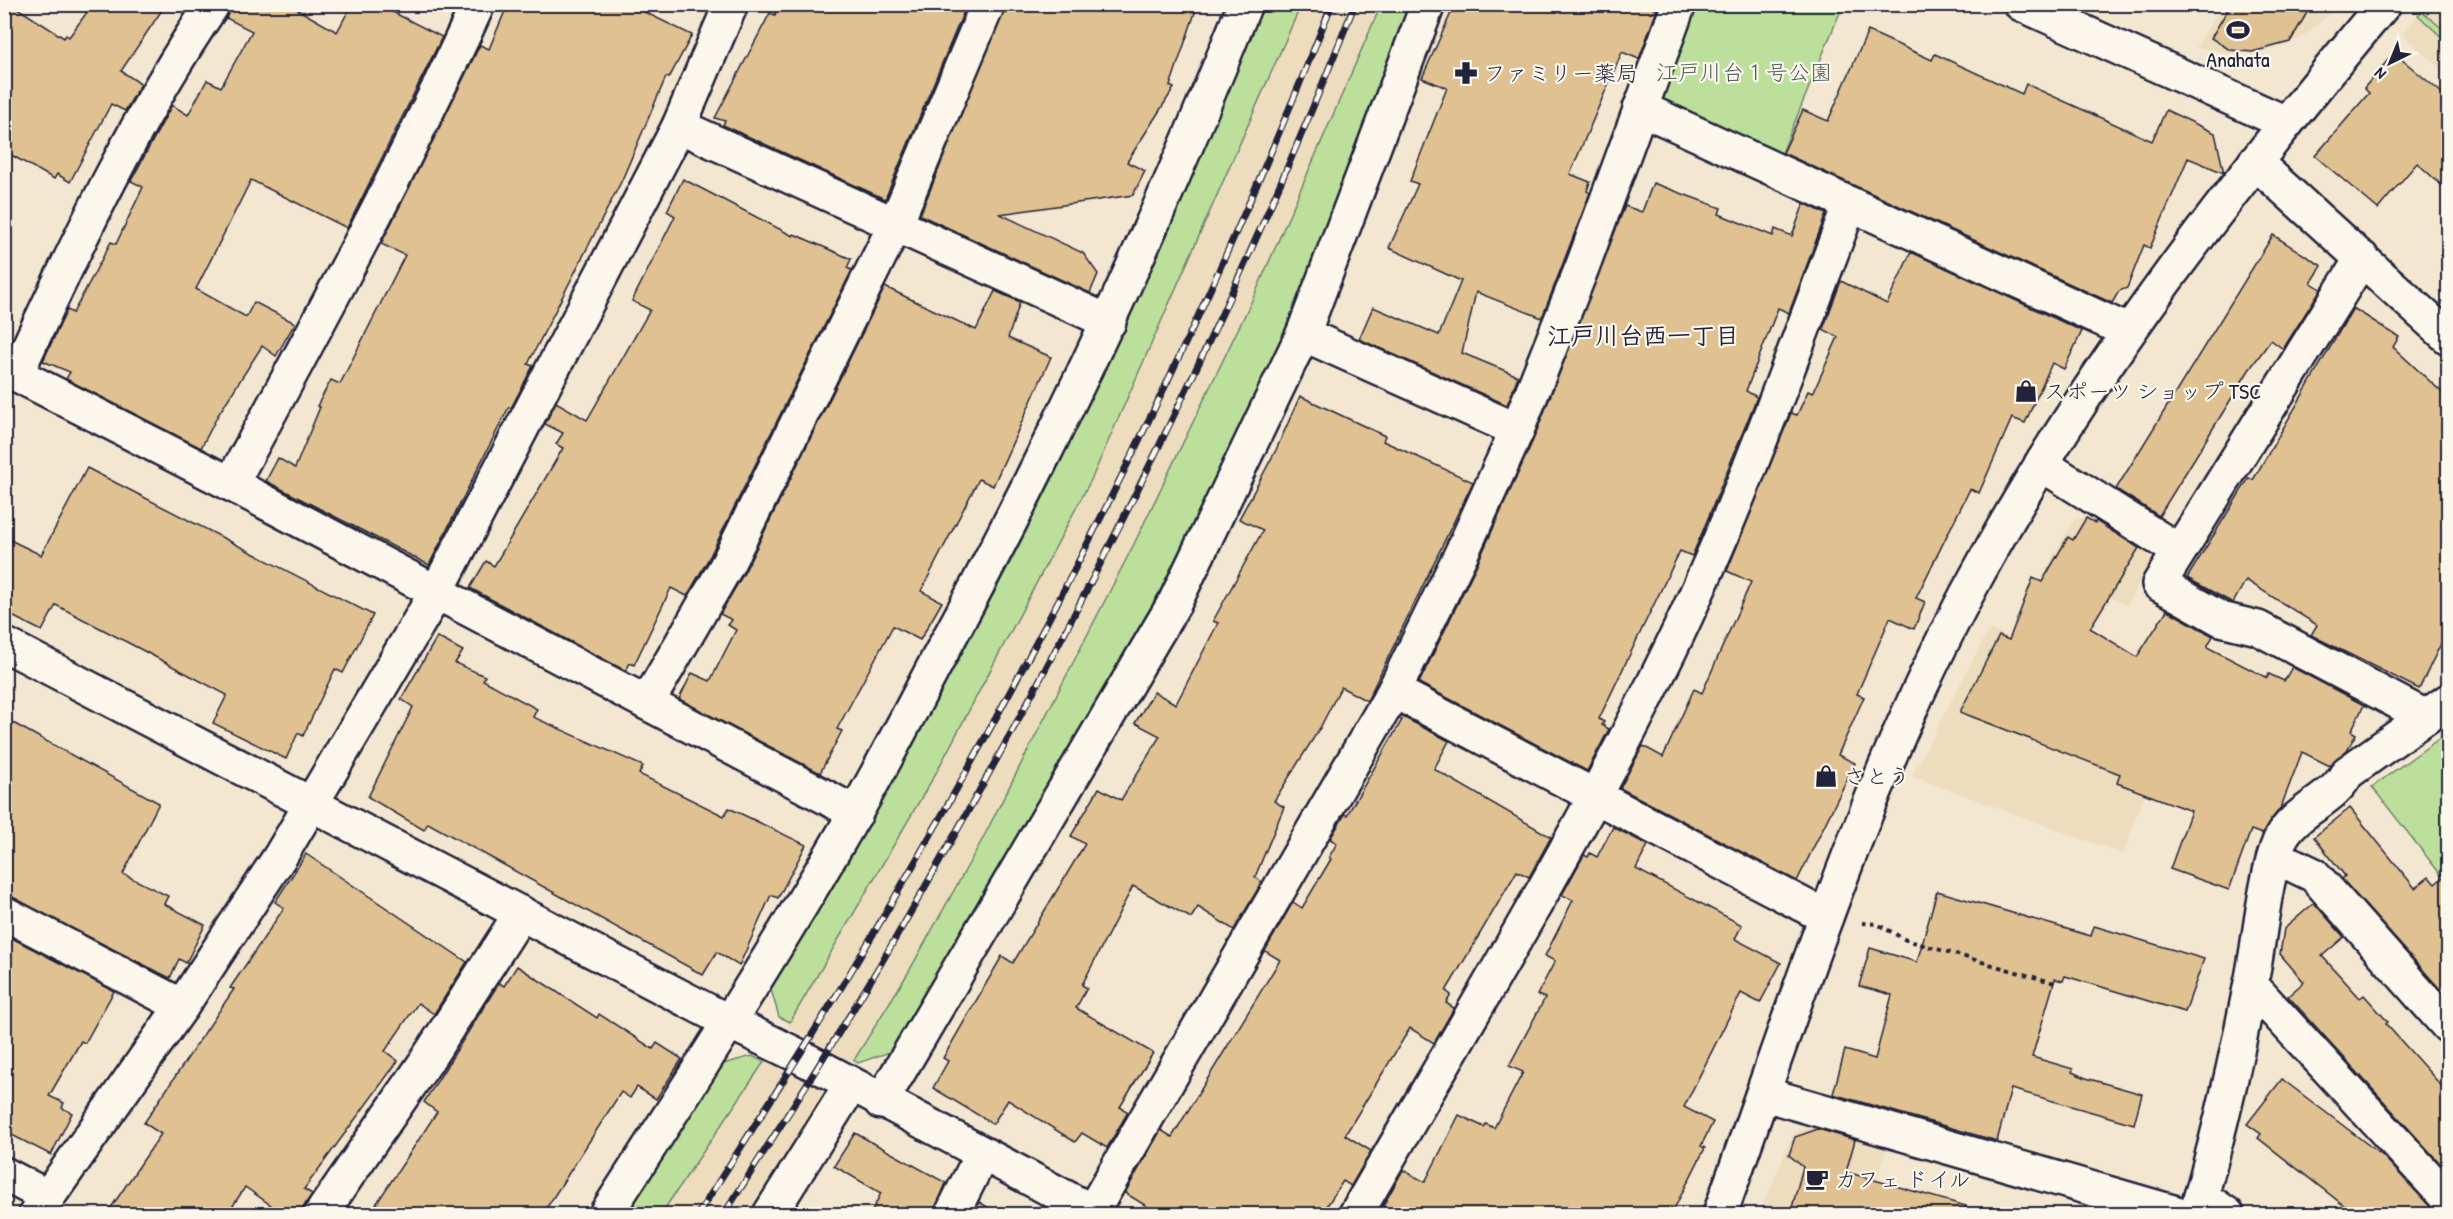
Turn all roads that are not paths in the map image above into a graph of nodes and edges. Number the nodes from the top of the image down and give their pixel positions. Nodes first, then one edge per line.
1 (213, 4) edge
2 (477, 4) edge
3 (988, 4) edge
4 (1245, 4) edge
5 (1428, 4) edge
6 (1679, 4) edge
7 (2021, 4) edge
8 (2384, 4) edge
9 (722, 8) edge
10 (1640, 108) junction
11 (2286, 123) junction
12 (680, 126) junction
13 (2255, 162) junction
14 (1850, 204) junction
15 (895, 225) junction
16 (2362, 258) junction
17 (1109, 322) junction
18 (2128, 331) junction
19 (1303, 334) junction
20 (2448, 337) edge
21 (10, 371) edge
22 (1517, 430) junction
23 (2041, 464) junction
24 (231, 484) junction
25 (2179, 551) junction
26 (436, 593) junction
27 (4, 644) edge
28 (1394, 691) junction
29 (647, 703) junction
30 (2437, 709) edge
31 (1595, 797) junction
32 (311, 804) junction
33 (856, 813) junction
34 (2273, 863) junction
35 (4, 913) edge
36 (521, 913) junction
37 (1827, 915) junction
38 (2251, 985) junction
39 (182, 1006) junction
40 (731, 1023) junction
41 (2448, 1026) edge
42 (851, 1086) junction
43 (1764, 1094) junction
44 (881, 1102) junction
45 (982, 1154) junction
46 (4, 1174) edge
47 (2448, 1199) edge
48 (42, 1206) edge
49 (2193, 1208) edge
50 (1084, 1211) edge
51 (321, 1215) edge
52 (606, 1215) edge
53 (770, 1215) edge
54 (952, 1215) edge
55 (1356, 1215) edge
56 (1720, 1215) edge
57 (2227, 1215) edge

1 - 21 street
2 - 24 street
3 - 15 street
4 - 17 street
5 - 19 street
6 - 10 street
7 - 11 street
8 - 11 street
9 - 12 street
10 - 14 street
10 - 22 street
11 - 13 street
12 - 15 street
12 - 26 street
13 - 16 street
13 - 18 street
14 - 18 street
14 - 31 street
15 - 17 street
15 - 29 street
16 - 20 street
16 - 25 street
17 - 33 street
18 - 23 street
19 - 22 street
19 - 44 street
21 - 24 street
22 - 28 street
23 - 25 street
23 - 37 street
24 - 26 street
25 - 30 street
26 - 29 street
26 - 32 street
27 - 32 street
28 - 31 street
28 - 50 street
29 - 33 street
30 - 34 street
31 - 37 street
31 - 55 street
32 - 36 street
32 - 39 street
33 - 40 street
34 - 38 street
34 - 41 street
35 - 39 street
36 - 40 street
36 - 51 street
37 - 43 street
38 - 47 street
38 - 49 street
39 - 48 street
40 - 42 street
40 - 52 street
42 - 44 street
42 - 53 street
43 - 49 street
43 - 56 street
44 - 45 street
45 - 50 street
45 - 54 street
46 - 48 street
49 - 57 street

